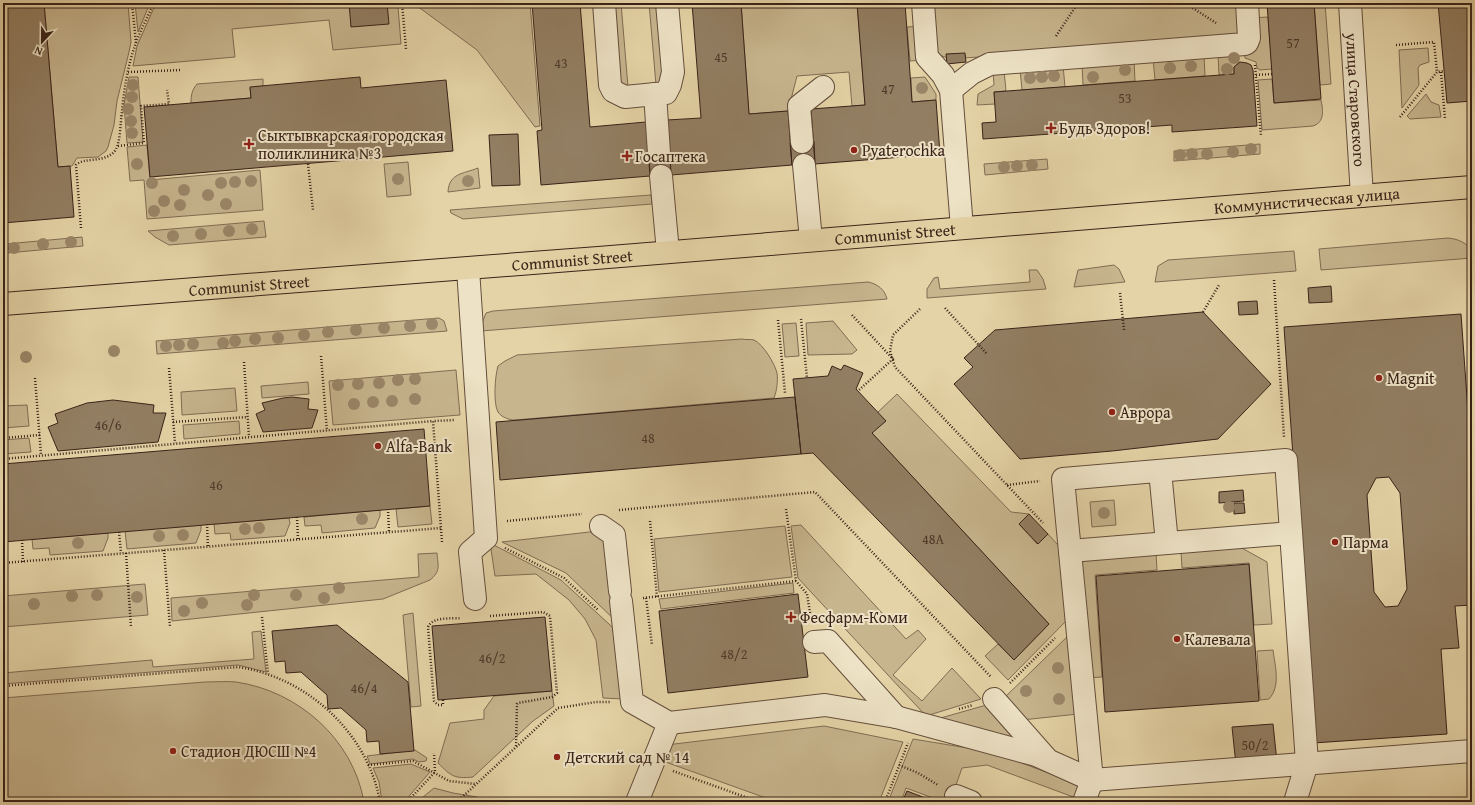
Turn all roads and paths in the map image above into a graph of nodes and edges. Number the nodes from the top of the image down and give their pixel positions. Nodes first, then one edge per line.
1 (132, 3) edge
2 (154, 3) edge
3 (604, 3) edge
4 (667, 3) edge
5 (923, 3) edge
6 (1078, 3) edge
7 (1247, 3) edge
8 (1350, 3) edge
9 (401, 4) edge
10 (136, 44) junction
11 (1396, 45) dead end
12 (406, 49) dead end
13 (1040, 60) junction
14 (1253, 62) dead end
15 (182, 70) dead end
16 (128, 72) junction
17 (1437, 72) junction
18 (1272, 74) dead end
19 (1256, 75) junction
20 (823, 87) dead end
21 (167, 90) dead end
22 (951, 90) junction
23 (654, 94) junction
24 (1400, 117) dead end
25 (1445, 119) dead end
26 (1261, 136) dead end
27 (802, 142) dead end
28 (118, 146) junction
29 (659, 153) dead end
30 (308, 164) dead end
31 (804, 165) dead end
32 (661, 176) dead end
33 (1472, 187) edge
34 (1362, 196) junction
35 (313, 210) dead end
36 (81, 228) dead end
37 (962, 228) junction
38 (811, 240) junction
39 (668, 252) junction
40 (468, 269) junction
41 (1274, 280) dead end
42 (1219, 285) dead end
43 (1120, 293) dead end
44 (3, 304) edge
45 (945, 308) dead end
46 (920, 309) dead end
47 (1203, 312) dead end
48 (852, 315) dead end
49 (801, 319) dead end
50 (778, 320) dead end
51 (1124, 330) dead end
52 (987, 354) dead end
53 (321, 356) dead end
54 (893, 359) junction
55 (244, 362) dead end
56 (169, 368) dead end
57 (35, 378) dead end
58 (807, 378) dead end
59 (858, 391) dead end
60 (784, 393) dead end
61 (248, 417) junction
62 (455, 420) dead end
63 (433, 421) junction
64 (173, 422) junction
65 (327, 430) junction
66 (40, 434) junction
67 (250, 437) junction
68 (3, 438) edge
69 (175, 443) junction
70 (41, 456) junction
71 (3, 459) edge
72 (1286, 460) junction
73 (1160, 471) junction
74 (1063, 479) junction
75 (1007, 485) junction
76 (786, 508) dead end
77 (388, 509) dead end
78 (297, 517) dead end
79 (600, 517) junction
80 (503, 521) dead end
81 (650, 521) dead end
82 (207, 524) dead end
83 (1044, 524) dead end
84 (441, 528) junction
85 (119, 532) dead end
86 (389, 532) junction
87 (1291, 533) junction
88 (486, 538) junction
89 (298, 539) junction
90 (22, 540) dead end
91 (442, 542) dead end
92 (1168, 543) junction
93 (208, 546) junction
94 (164, 550) junction
95 (1070, 551) junction
96 (121, 553) junction
97 (126, 553) junction
98 (23, 562) junction
99 (3, 563) edge
100 (796, 581) junction
101 (646, 598) dead end
102 (471, 608) joint
103 (490, 616) dead end
104 (262, 617) dead end
105 (1076, 617) junction
106 (131, 627) dead end
107 (170, 627) dead end
108 (625, 634) junction
109 (814, 642) joint
110 (652, 645) dead end
111 (268, 674) junction
112 (3, 686) edge
113 (998, 694) junction
114 (442, 700) dead end
115 (632, 702) junction
116 (906, 720) junction
117 (669, 722) junction
118 (516, 747) junction
119 (1472, 751) edge
120 (434, 753) dead end
121 (1047, 760) junction
122 (1307, 763) junction
123 (653, 764) junction
124 (368, 765) junction
125 (899, 765) junction
126 (435, 772) junction
127 (1092, 780) junction
128 (477, 784) junction
129 (964, 799) edge
130 (380, 802) edge
131 (407, 802) edge
132 (457, 802) edge
133 (638, 802) edge
134 (759, 802) edge
135 (885, 802) edge
136 (1084, 802) edge
137 (1295, 802) edge

1 - 10 path
2 - 10 path
3 - 23 street
4 - 23 street
5 - 22 street
6 - 13 path
7 - 13 street
8 - 34 street, улица Старовского
9 - 12 path
10 - 16 path
11 - 17 path
13 - 22 street
14 - 19 path
15 - 16 path
16 - 28 path
17 - 24 path
17 - 25 path
18 - 19 path
19 - 26 path
20 - 27 street
21 - 28 path
22 - 37 street
23 - 29 street
28 - 36 path
30 - 35 path
31 - 38 street
32 - 39 street
33 - 34 main road, Коммунистическая улица
34 - 37 main road, Коммунистическая улица
37 - 38 main road, Сommunist Street
38 - 39 main road, Сommunist Street
39 - 40 main road, Сommunist Street
40 - 44 main road, Сommunist Street
40 - 88 street
41 - 72 path
42 - 47 path
43 - 51 path
45 - 52 path
46 - 54 path
48 - 54 path
49 - 58 path
50 - 60 path
53 - 65 path
54 - 59 path
54 - 75 path
55 - 61 path
56 - 64 path
57 - 66 path
61 - 64 path
61 - 67 path
62 - 63 path
63 - 65 path
63 - 84 path
64 - 69 path
65 - 67 path
66 - 68 path
66 - 70 path
67 - 69 path
69 - 70 path
70 - 71 path
72 - 73 street
72 - 87 street
73 - 74 street
73 - 92 street
74 - 75 path
74 - 95 street
75 - 83 path
76 - 100 path
77 - 86 path
78 - 89 path
79 - 80 path
79 - 108 street
79 - 113 path
81 - 100 path
82 - 93 path
84 - 86 path
84 - 91 path
85 - 96 path
86 - 89 path
87 - 92 street
87 - 122 street
88 - 102 street
88 - 108 path
89 - 93 path
90 - 98 path
92 - 95 street
93 - 94 path
94 - 97 path
94 - 107 path
95 - 105 street
96 - 97 path
96 - 98 path
97 - 106 path
98 - 99 path
100 - 109 path
101 - 110 path
102 - 114 path
103 - 118 path
104 - 111 path
105 - 113 path
105 - 127 street
108 - 115 street
109 - 116 street
111 - 112 path
111 - 124 path
113 - 121 street
115 - 117 street
115 - 118 path
116 - 117 street
116 - 121 street
116 - 125 path
117 - 123 street
118 - 128 path
119 - 122 street
120 - 126 path
121 - 127 street
122 - 127 street
122 - 137 street
123 - 133 street
123 - 134 path
124 - 126 path
124 - 130 path
125 - 129 path
125 - 135 path
126 - 128 path
126 - 131 path
127 - 136 street
128 - 132 path

